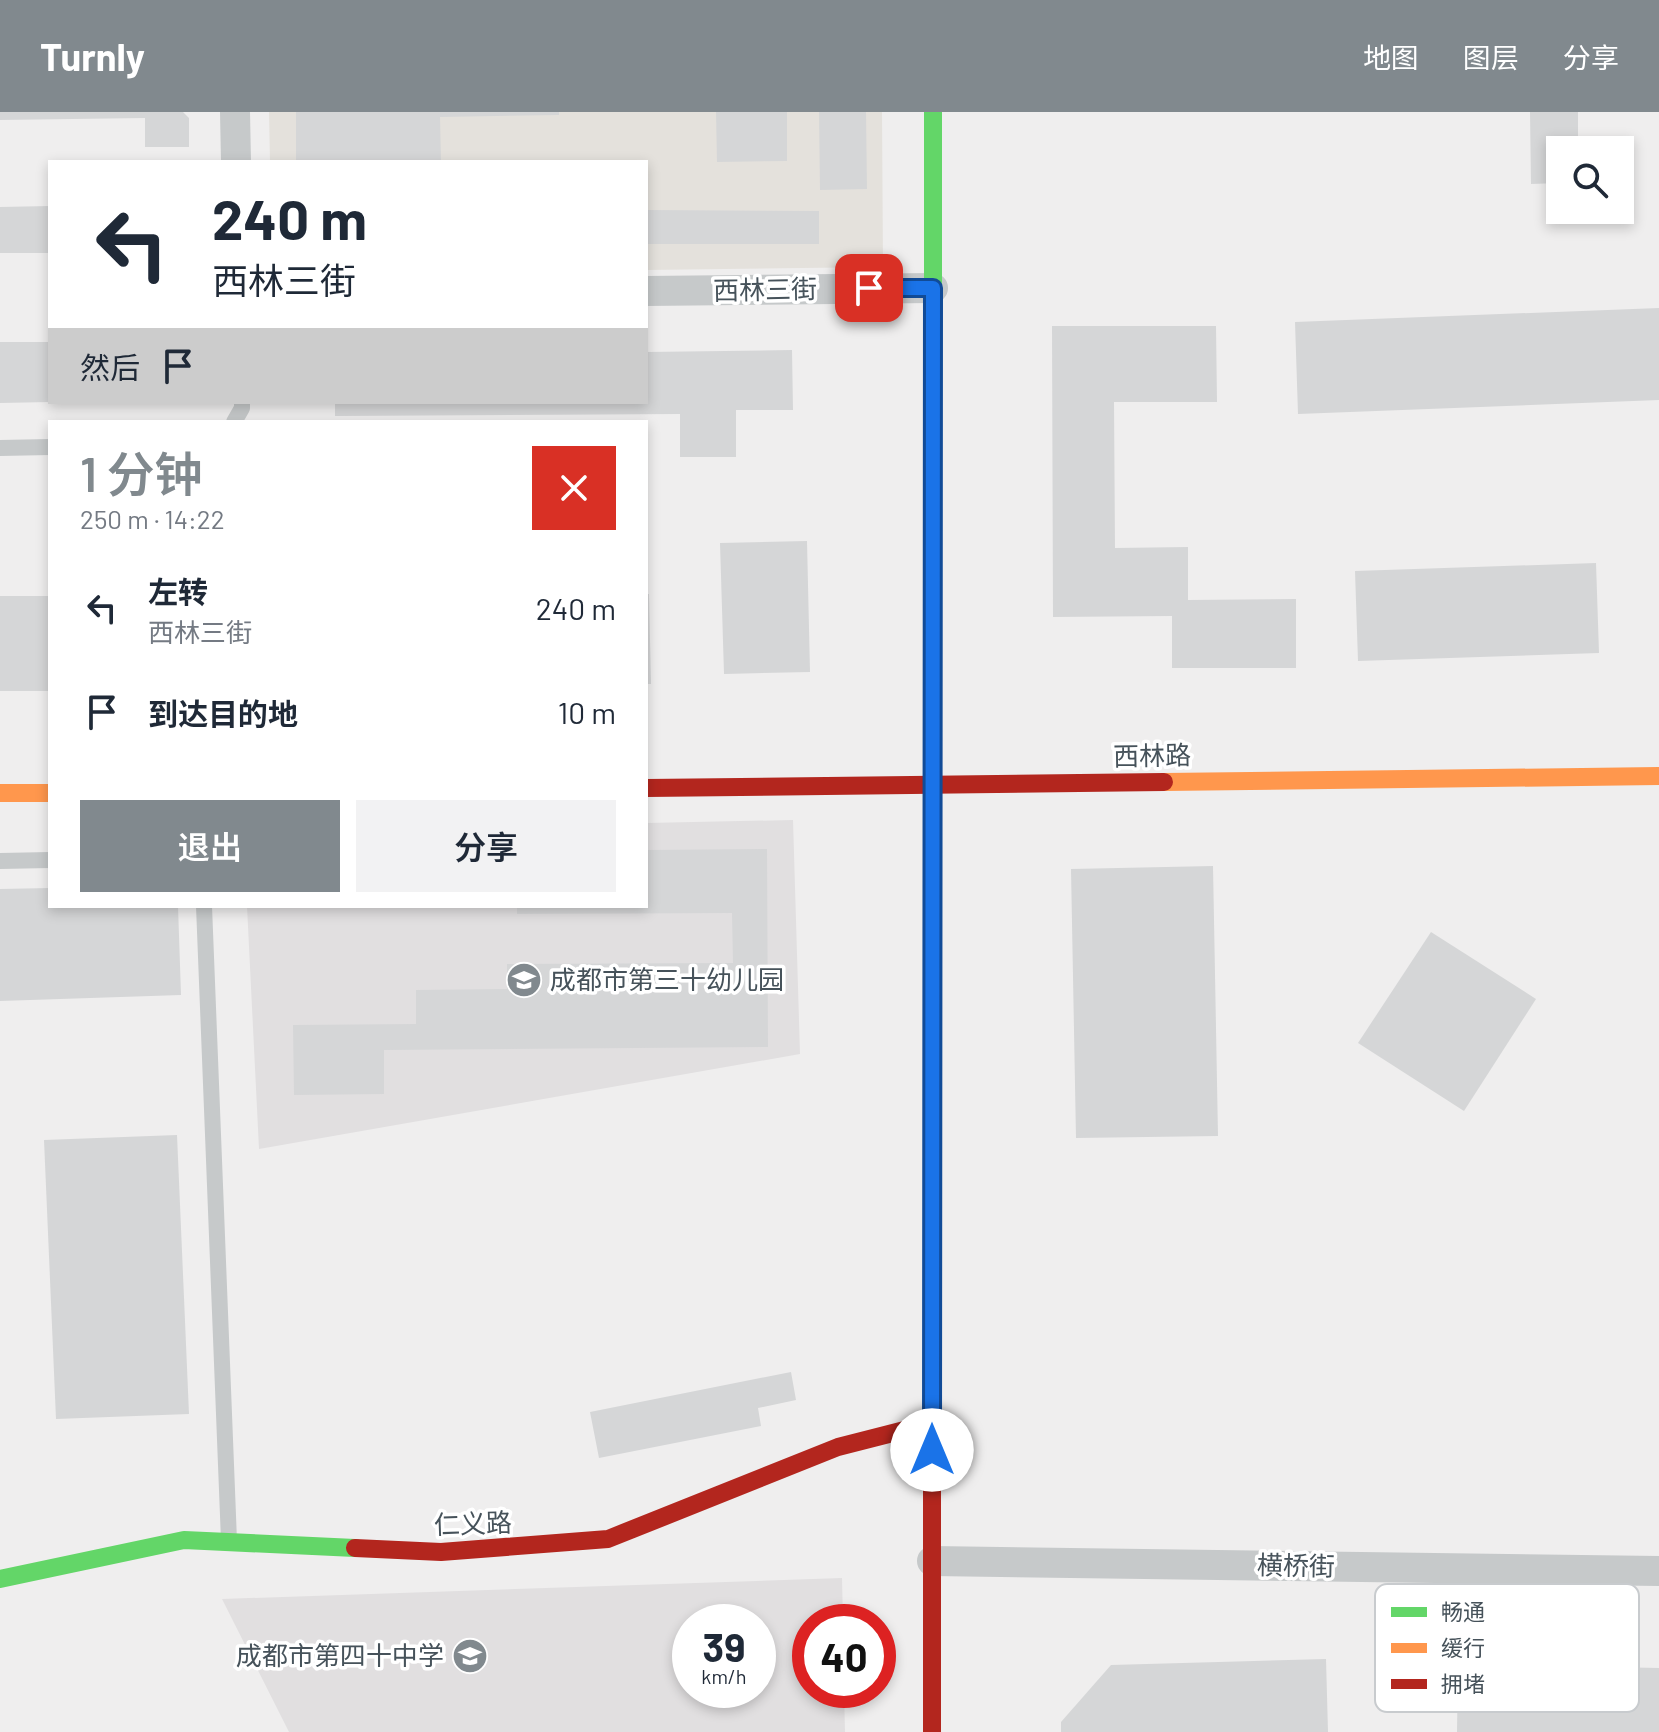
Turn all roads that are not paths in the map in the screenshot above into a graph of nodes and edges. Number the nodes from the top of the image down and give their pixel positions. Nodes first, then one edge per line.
1 (235, 112) edge
2 (933, 112) edge
3 (236, 160) edge
4 (933, 288) junction
5 (648, 291) edge
6 (48, 447) edge
7 (0, 448) edge
8 (1659, 776) edge
9 (933, 785) junction
10 (648, 788) edge
11 (0, 793) edge
12 (48, 793) edge
13 (48, 860) edge
14 (0, 861) edge
15 (204, 908) edge
16 (932, 1423) junction
17 (229, 1542) junction
18 (932, 1561) junction
19 (1659, 1571) edge
20 (0, 1579) edge
21 (932, 1732) edge

1 - 3 street
2 - 4 street
4 - 5 street, 西林三街
4 - 9 street
6 - 7 lane
8 - 9 street, 西林路
9 - 10 street, 西林路
9 - 16 street
11 - 12 street
13 - 14 lane
15 - 17 lane
16 - 17 street, 仁义路
16 - 18 street
17 - 20 street, 仁义路
18 - 19 street, 横桥街
18 - 21 street

